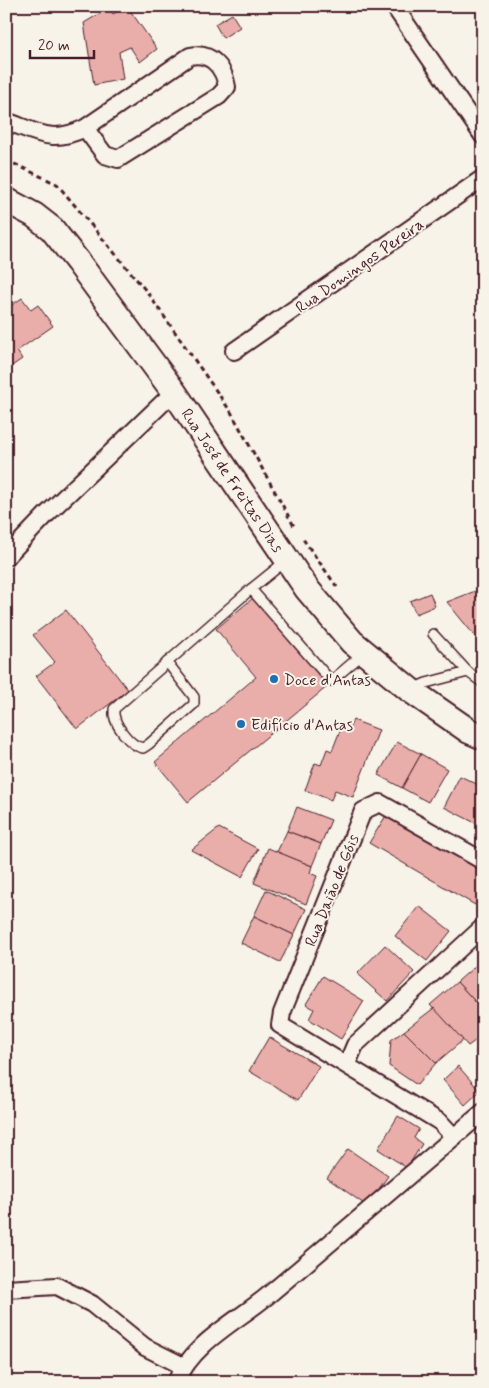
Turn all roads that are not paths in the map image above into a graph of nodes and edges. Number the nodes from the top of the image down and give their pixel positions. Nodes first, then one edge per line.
1 (394, 6) edge
2 (6, 121) edge
3 (85, 128) junction
4 (483, 136) edge
5 (483, 178) edge
6 (6, 200) edge
7 (234, 351) dead end
8 (174, 392) junction
9 (6, 557) edge
10 (288, 560) junction
11 (251, 589) junction
12 (433, 634) dead end
13 (365, 653) junction
14 (167, 662) junction
15 (468, 672) junction
16 (483, 683) edge
17 (410, 690) junction
18 (483, 737) edge
19 (483, 862) edge
20 (483, 927) edge
21 (347, 1064) junction
22 (483, 1112) edge
23 (454, 1137) junction
24 (6, 1289) edge
25 (183, 1366) junction
26 (176, 1382) edge

1 - 4 street
2 - 3 street
3 - 3 street
5 - 7 street, Rua Domingos Pereira
6 - 8 main road, Rua José de Freitas Dias
8 - 9 street
8 - 10 main road, Rua José de Freitas Dias
10 - 11 lane
10 - 13 main road, Rua José de Freitas Dias
11 - 13 lane
11 - 14 lane
12 - 15 lane
13 - 17 main road, Rua José de Freitas Dias
14 - 14 lane
15 - 16 lane
15 - 17 lane
17 - 18 main road, Rua José de Freitas Dias
19 - 21 street, Rua Daião de Góis
20 - 21 street
21 - 23 street, Rua Daião de Góis
22 - 23 street
23 - 25 street
24 - 25 street
25 - 26 street

